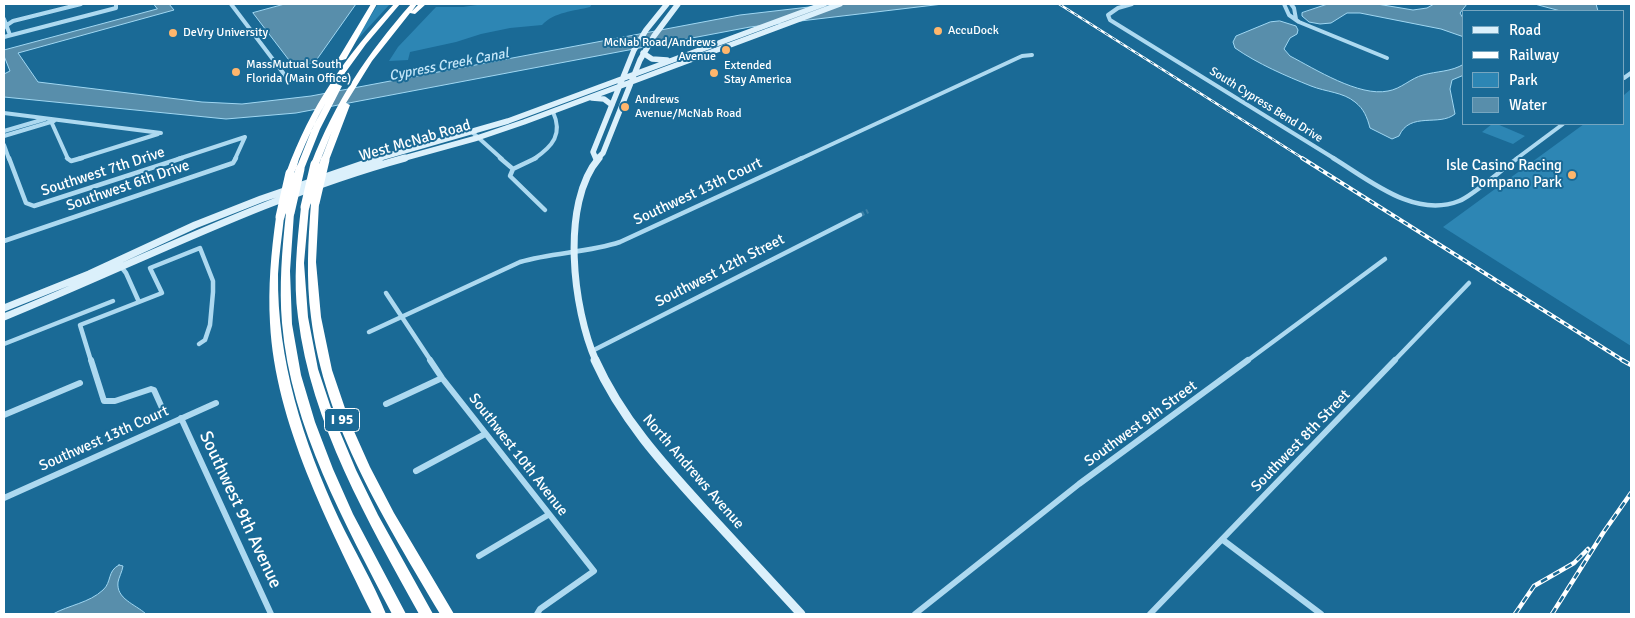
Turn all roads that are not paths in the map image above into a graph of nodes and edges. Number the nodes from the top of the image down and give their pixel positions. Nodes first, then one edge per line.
1 (81, 4) edge
2 (231, 4) edge
3 (374, 4) edge
4 (397, 4) edge
5 (403, 4) edge
6 (414, 4) edge
7 (422, 4) edge
8 (667, 4) edge
9 (678, 4) edge
10 (824, 4) edge
11 (840, 4) edge
12 (1132, 4) edge
13 (1284, 4) edge
14 (1291, 4) edge
15 (116, 6) edge
16 (4, 19) edge
17 (5, 26) edge
18 (743, 34) junction
19 (10, 35) junction
20 (4, 37) edge
21 (749, 38) junction
22 (645, 51) junction
23 (1032, 55) dead end
24 (675, 59) junction
25 (633, 74) junction
26 (287, 78) dead end
27 (622, 78) junction
28 (356, 82) junction
29 (629, 83) junction
30 (330, 87) junction
31 (619, 87) junction
32 (590, 98) junction
33 (612, 104) junction
34 (339, 112) junction
35 (553, 112) junction
36 (4, 113) edge
37 (317, 117) junction
38 (50, 119) junction
39 (1562, 125) edge
40 (4, 132) edge
41 (475, 135) junction
42 (4, 136) edge
43 (245, 137) joint
44 (4, 145) edge
45 (596, 159) junction
46 (513, 169) junction
47 (310, 205) junction
48 (545, 210) dead end
49 (285, 215) junction
50 (860, 215) tunnel mouth
51 (4, 241) edge
52 (573, 253) junction
53 (1385, 258) dead end
54 (119, 265) junction
55 (1470, 284) dead end
56 (386, 292) dead end
57 (113, 301) dead end
58 (139, 302) junction
59 (4, 308) edge
60 (4, 317) edge
61 (401, 318) junction
62 (369, 332) dead end
63 (4, 344) edge
64 (199, 344) dead end
65 (592, 351) junction
66 (442, 378) junction
67 (80, 382) dead end
68 (216, 403) dead end
69 (386, 404) dead end
70 (162, 410) dead end
71 (4, 415) edge
72 (181, 418) junction
73 (485, 434) junction
74 (416, 470) dead end
75 (4, 498) edge
76 (548, 515) junction
77 (1223, 540) junction
78 (479, 556) dead end
79 (271, 614) edge
80 (379, 614) edge
81 (399, 614) edge
82 (426, 614) edge
83 (447, 614) edge
84 (537, 614) edge
85 (801, 614) edge
86 (915, 614) edge
87 (1150, 614) edge
88 (1322, 614) edge

1 - 17 street
2 - 26 street
3 - 30 highway
4 - 30 highway
5 - 37 highway
6 - 28 highway
7 - 28 highway
8 - 27 main road, North Andrews Avenue
9 - 22 main road, North Andrews Avenue
10 - 18 main road, West McNab Road
11 - 21 main road, West McNab Road
12 - 39 street, South Cypress Bend Drive
13 - 14 street
15 - 19 street
16 - 17 street
17 - 19 street
18 - 21 main road
18 - 24 main road, West McNab Road
19 - 20 street
21 - 29 main road, West McNab Road
22 - 24 main road
22 - 25 main road, North Andrews Avenue
23 - 52 street, Southwest 13th Court
24 - 25 main road, West McNab Road
25 - 27 main road, West McNab Road
25 - 29 main road, North Andrews Avenue
27 - 31 main road, North Andrews Avenue
27 - 41 main road, West McNab Road
28 - 34 highway
29 - 31 main road, West McNab Road
29 - 45 main road, North Andrews Avenue
30 - 37 highway
31 - 32 main road, West McNab Road
31 - 33 main road, North Andrews Avenue
32 - 33 main road
32 - 35 main road, West McNab Road
33 - 45 main road, North Andrews Avenue
34 - 47 highway, I 95, bridge
34 - 47 highway, bridge
35 - 41 main road, West McNab Road
35 - 46 street
36 - 38 street
37 - 49 highway, bridge
37 - 49 highway, bridge
38 - 38 street
38 - 40 street
38 - 42 street
41 - 46 street
41 - 54 main road, West McNab Road
43 - 44 street, Southwest 7th Drive
43 - 51 street, Southwest 6th Drive
45 - 52 main road, North Andrews Avenue
46 - 48 street
47 - 82 highway
47 - 83 highway, I 95
49 - 80 highway
49 - 81 highway
50 - 65 street, Southwest 12th Street
52 - 61 street, Southwest 13th Court
52 - 65 main road, North Andrews Avenue
53 - 86 street, Southwest 9th Street
54 - 58 street
54 - 59 main road, West McNab Road
54 - 60 main road, West McNab Road
55 - 77 street, Southwest 8th Street
56 - 61 street, Southwest 10th Avenue
57 - 63 street
58 - 64 street
58 - 70 street
61 - 62 street, Southwest 13th Court
61 - 66 street, Southwest 10th Avenue
65 - 85 main road, North Andrews Avenue
66 - 69 street
66 - 73 street, Southwest 10th Avenue
67 - 71 street
68 - 72 street, Southwest 13th Court
72 - 75 street, Southwest 13th Court
72 - 79 street, Southwest 9th Avenue
73 - 74 street
73 - 76 street, Southwest 10th Avenue
76 - 78 street
76 - 84 street, Southwest 10th Avenue
77 - 87 street, Southwest 8th Street
77 - 88 street

